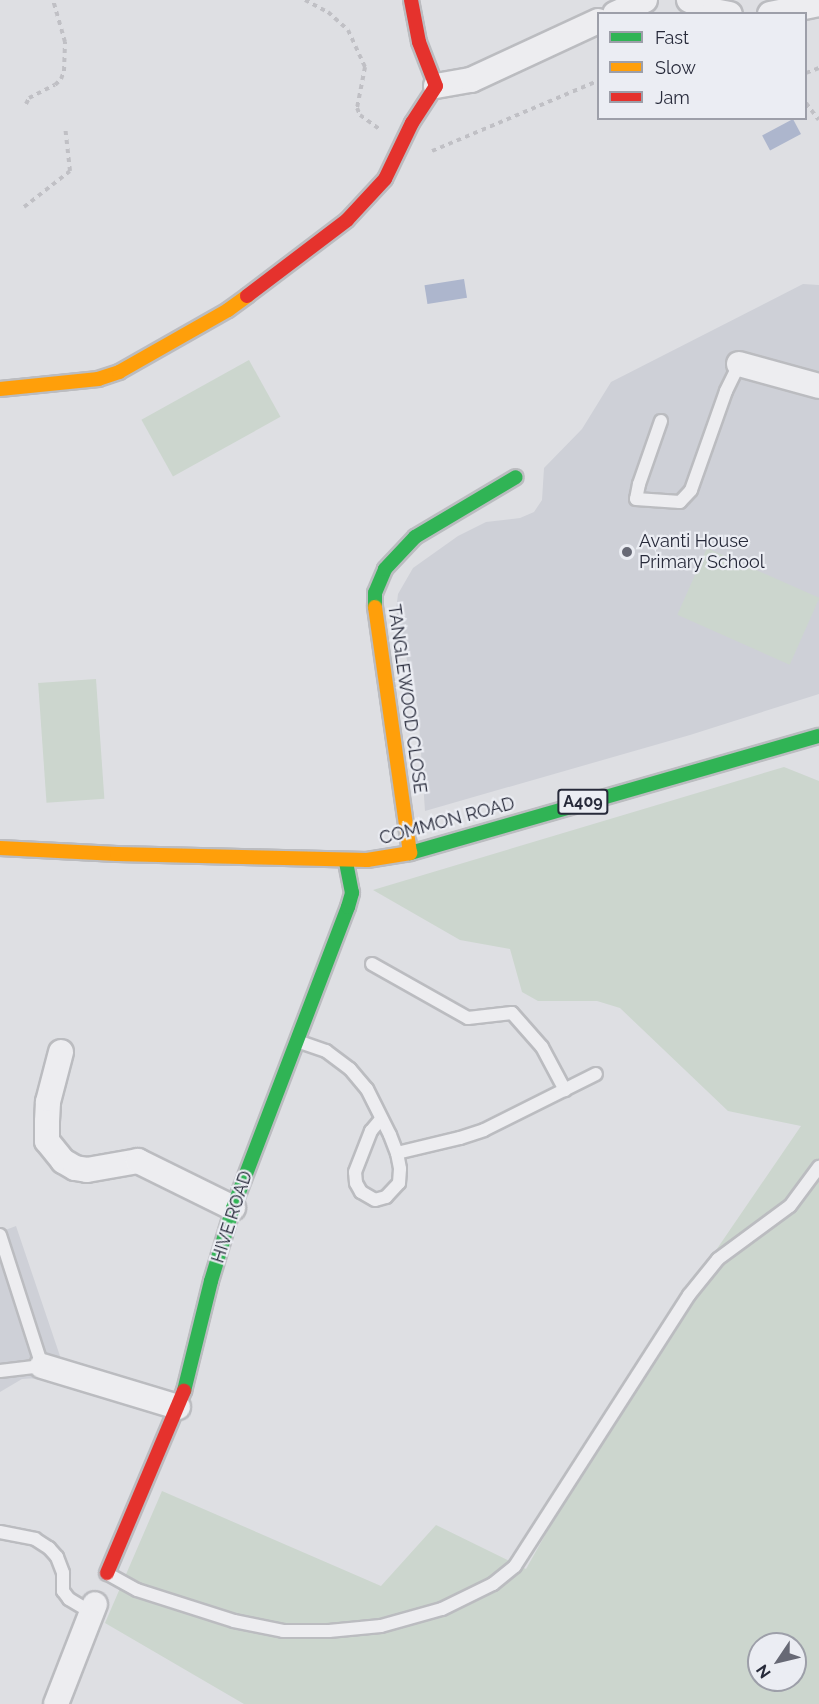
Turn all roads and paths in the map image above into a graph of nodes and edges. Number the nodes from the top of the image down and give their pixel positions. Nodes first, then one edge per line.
1 (53, 0) edge
2 (305, 0) edge
3 (411, 0) edge
4 (645, 0) edge
5 (689, 0) edge
6 (819, 4) edge
7 (619, 12) edge
8 (722, 12) edge
9 (780, 12) edge
10 (597, 21) edge
11 (597, 81) edge
12 (436, 86) junction
13 (26, 104) dead end
14 (807, 104) edge
15 (819, 120) edge
16 (65, 126) dead end
17 (403, 142) junction
18 (24, 207) dead end
19 (739, 364) joint
20 (819, 386) edge
21 (0, 389) edge
22 (661, 421) dead end
23 (516, 477) dead end
24 (819, 736) edge
25 (0, 848) edge
26 (410, 853) junction
27 (346, 861) junction
28 (372, 964) dead end
29 (296, 1041) junction
30 (61, 1052) dead end
31 (596, 1074) dead end
32 (565, 1090) junction
33 (381, 1119) junction
34 (398, 1153) junction
35 (819, 1167) edge
36 (233, 1208) junction
37 (0, 1235) edge
38 (42, 1366) junction
39 (0, 1371) edge
40 (178, 1407) junction
41 (0, 1532) edge
42 (107, 1573) joint
43 (94, 1609) joint
44 (56, 1704) edge

1 - 13 path
2 - 17 path
3 - 12 street
4 - 7 street
5 - 8 street
6 - 9 street
10 - 12 street
11 - 17 path
12 - 17 street
14 - 15 path
16 - 18 path
17 - 21 street
19 - 20 street
19 - 22 lane
23 - 26 street, TANGLEWOOD CLOSE
24 - 26 street, COMMON ROAD / A409
25 - 27 street, COMMON ROAD / A409
26 - 27 street, COMMON ROAD / A409
27 - 29 street, HIVE ROAD
28 - 32 lane
29 - 33 lane
29 - 36 street, HIVE ROAD
30 - 36 street
31 - 32 lane
32 - 34 lane
33 - 34 lane
33 - 34 lane
35 - 42 lane
36 - 40 street, HIVE ROAD
37 - 38 lane
38 - 39 lane
38 - 40 street
40 - 42 street, HIVE ROAD
41 - 43 lane
43 - 44 street

